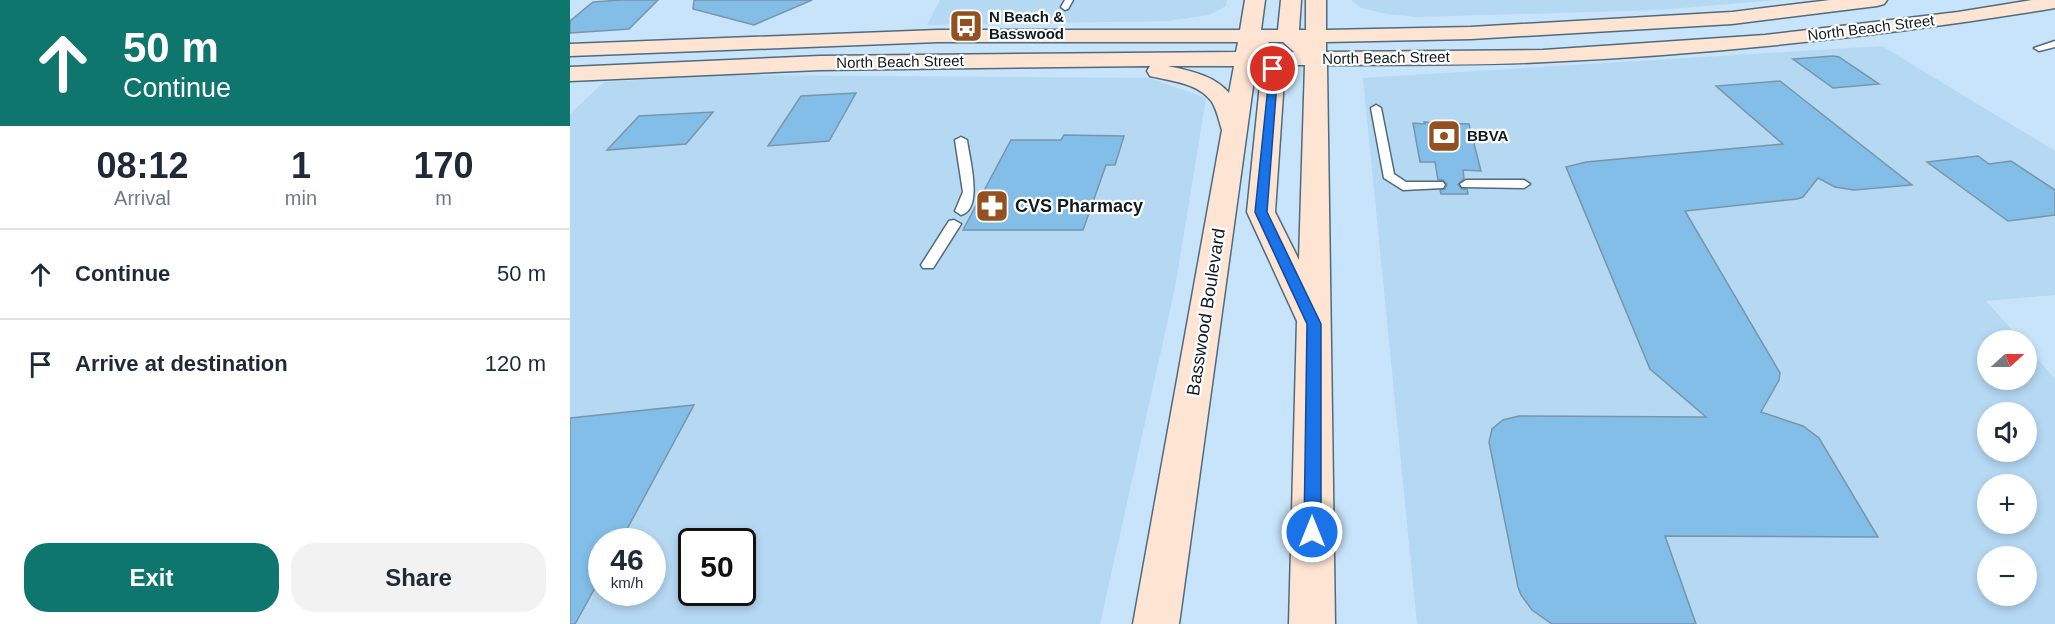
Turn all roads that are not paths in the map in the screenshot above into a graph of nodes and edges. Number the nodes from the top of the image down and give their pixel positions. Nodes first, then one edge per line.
1 (1255, 0) edge
2 (1291, 0) edge
3 (1877, 0) edge
4 (1323, 3) edge
5 (2051, 5) edge
6 (1355, 17) dead end
7 (1644, 23) junction
8 (1471, 33) junction
9 (1288, 36) junction
10 (2055, 44) edge
11 (686, 45) junction
12 (1315, 48) junction
13 (1669, 48) junction
14 (2039, 48) dead end
15 (570, 51) edge
16 (1256, 52) junction
17 (1092, 60) junction
18 (668, 69) junction
19 (570, 74) edge
20 (1376, 108) dead end
21 (1234, 129) junction
22 (962, 140) dead end
23 (1466, 184) dead end
24 (1524, 184) dead end
25 (1439, 185) dead end
26 (962, 211) dead end
27 (954, 224) dead end
28 (928, 265) dead end
29 (1314, 324) junction
30 (1156, 624) edge
31 (1312, 624) edge

1 - 16 main road, Basswood Boulevard
2 - 9 main road
3 - 7 main road, North Beach Street
4 - 12 main road
5 - 13 main road, North Beach Street
6 - 8 main road
7 - 8 main road, North Beach Street
7 - 13 main road
8 - 12 main road, North Beach Street
9 - 12 main road, North Beach Street
9 - 16 main road, North Beach Street
10 - 14 lane
11 - 15 main road, North Beach Street
11 - 16 main road, North Beach Street
11 - 18 main road
12 - 13 main road, North Beach Street
12 - 16 main road, North Beach Street
12 - 29 main road
16 - 17 main road, North Beach Street
16 - 21 main road, Basswood Boulevard
16 - 29 main road
17 - 18 main road, North Beach Street
17 - 21 main road
18 - 19 main road, North Beach Street
20 - 25 lane
21 - 30 main road, Basswood Boulevard
22 - 26 lane
23 - 24 lane
27 - 28 lane
29 - 31 main road

